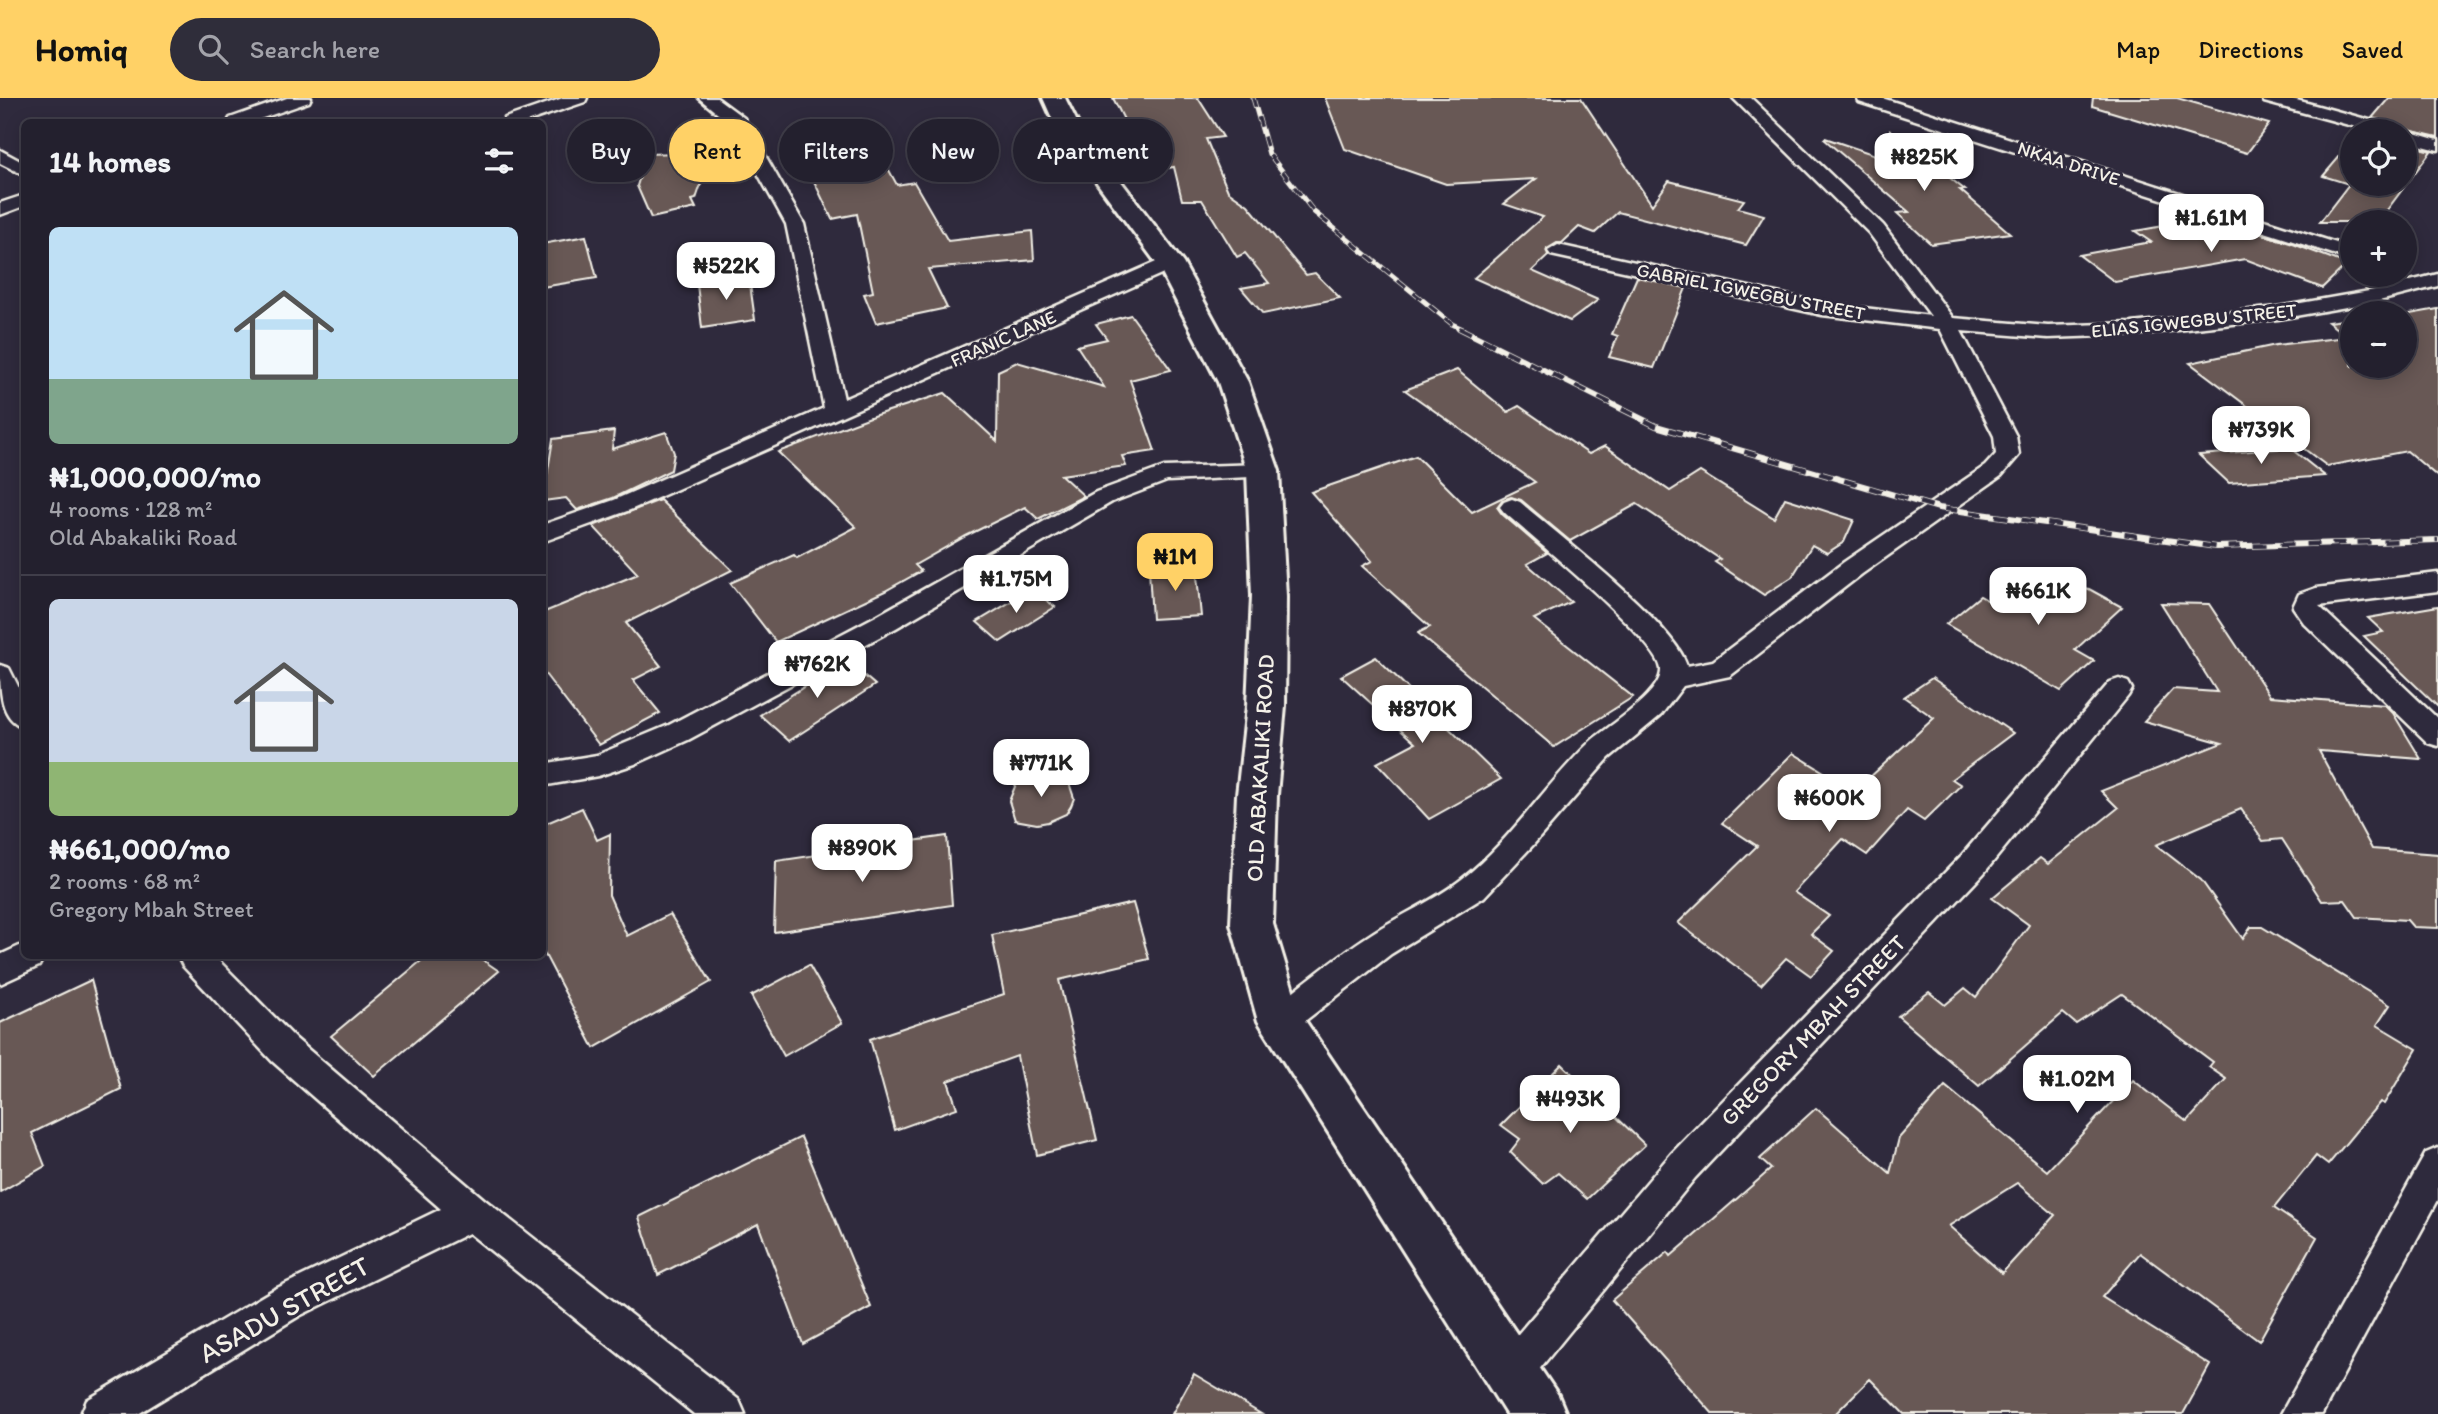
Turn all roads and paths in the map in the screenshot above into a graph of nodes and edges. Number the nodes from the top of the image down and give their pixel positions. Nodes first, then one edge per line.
1 (303, 98) edge
2 (579, 98) edge
3 (707, 98) edge
4 (1054, 98) edge
5 (1741, 98) edge
6 (1866, 98) edge
7 (2270, 98) edge
8 (244, 119) edge
9 (520, 119) edge
10 (2346, 119) edge
11 (2417, 139) edge
12 (2438, 145) edge
13 (0, 155) edge
14 (21, 168) edge
15 (21, 201) edge
16 (0, 209) edge
17 (2340, 250) edge
18 (1558, 251) dead end
19 (1170, 263) junction
20 (2417, 274) edge
21 (2438, 280) edge
22 (1947, 323) junction
23 (835, 410) junction
24 (1263, 471) junction
25 (1512, 507) dead end
26 (546, 533) edge
27 (2438, 582) edge
28 (1672, 679) junction
29 (2, 689) edge
30 (2119, 689) dead end
31 (21, 713) edge
32 (2438, 736) edge
33 (546, 774) edge
34 (22, 959) edge
35 (197, 959) edge
36 (0, 970) edge
37 (1280, 1021) junction
38 (2438, 1165) edge
39 (472, 1213) junction
40 (1510, 1374) junction
41 (101, 1414) edge
42 (725, 1414) edge
43 (1539, 1414) edge
44 (2301, 1414) edge

1 - 8 street
2 - 9 street
3 - 23 street
4 - 19 main road, OLD ABAKALIKI ROAD
5 - 22 street
6 - 17 street, NKAA DRIVE
7 - 10 street
11 - 12 street
13 - 14 street
15 - 16 street
18 - 22 street, GABRIEL IGWEGBU STREET
19 - 23 street, FRANIC LANE
19 - 24 main road, OLD ABAKALIKI ROAD
20 - 21 street
21 - 22 street, ELIAS IGWEGBU STREET
22 - 28 street
23 - 26 street, FRANIC LANE
24 - 33 street
24 - 37 main road, OLD ABAKALIKI ROAD
25 - 28 street
27 - 32 street
28 - 37 street
29 - 31 street
30 - 40 street, GREGORY MBAH STREET
34 - 36 street
35 - 39 street
37 - 40 main road, OLD ABAKALIKI ROAD
38 - 44 street
39 - 41 street, ASADU STREET
39 - 42 street
40 - 43 main road, OLD ABAKALIKI ROAD

